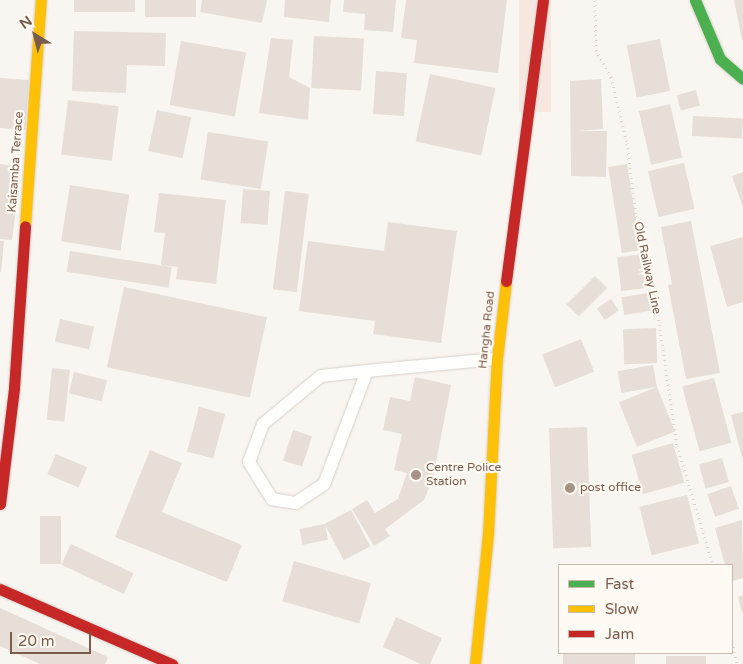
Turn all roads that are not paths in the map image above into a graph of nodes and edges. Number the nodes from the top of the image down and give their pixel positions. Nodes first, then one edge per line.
1 (41, 0) edge
2 (543, 0) edge
3 (695, 0) edge
4 (743, 80) edge
5 (498, 359) junction
6 (367, 371) junction
7 (0, 504) edge
8 (0, 589) edge
9 (172, 664) edge
10 (475, 664) edge

1 - 7 main road, Kaisamba Terrace
2 - 5 main road, Hangha Road
3 - 4 main road
5 - 6 lane
5 - 10 main road, Hangha Road
6 - 6 lane
8 - 9 main road

